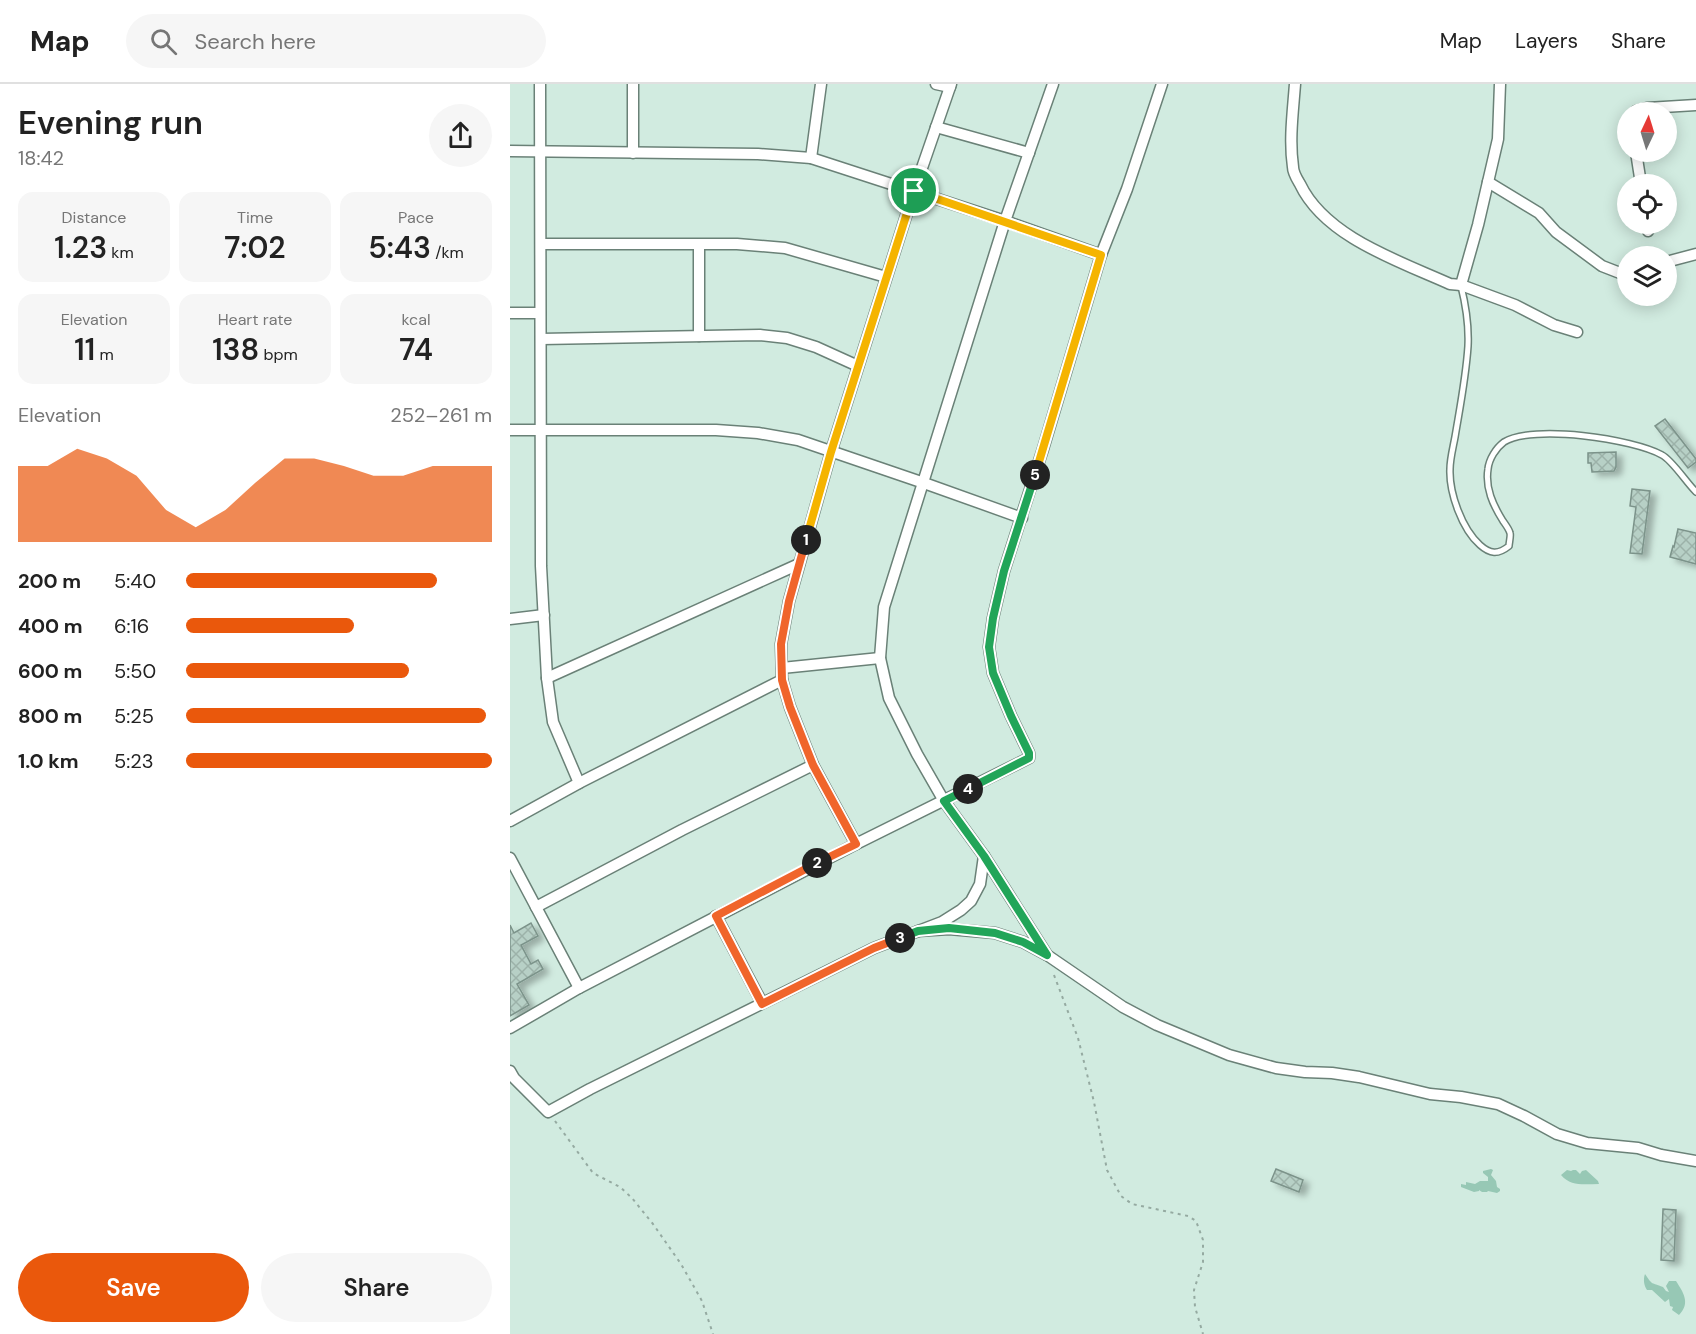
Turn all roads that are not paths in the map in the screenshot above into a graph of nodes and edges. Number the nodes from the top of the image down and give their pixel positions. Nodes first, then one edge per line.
1 (540, 84) edge
2 (633, 84) edge
3 (821, 84) edge
4 (936, 84) edge
5 (1053, 84) edge
6 (1162, 84) edge
7 (1295, 84) edge
8 (1500, 84) edge
9 (950, 85) edge
10 (1696, 105) edge
11 (1677, 106) edge
12 (936, 127) junction
13 (510, 151) edge
14 (540, 151) junction
15 (633, 153) junction
16 (1029, 153) junction
17 (811, 158) junction
18 (1488, 182) junction
19 (914, 191) junction
20 (1005, 221) junction
21 (541, 244) junction
22 (699, 244) junction
23 (1696, 254) edge
24 (1101, 255) junction
25 (1677, 259) edge
26 (1617, 272) edge
27 (886, 277) junction
28 (1461, 285) junction
29 (510, 313) edge
30 (540, 313) junction
31 (1576, 332) dead end
32 (699, 336) junction
33 (541, 339) junction
34 (858, 366) junction
35 (510, 430) edge
36 (540, 430) junction
37 (831, 452) junction
38 (924, 483) junction
39 (1696, 492) edge
40 (1022, 518) junction
41 (800, 564) junction
42 (544, 615) junction
43 (510, 619) edge
44 (880, 658) junction
45 (782, 674) junction
46 (547, 678) junction
47 (813, 765) junction
48 (579, 783) junction
49 (944, 801) junction
50 (510, 820) edge
51 (856, 844) junction
52 (984, 856) junction
53 (510, 858) edge
54 (536, 907) junction
55 (716, 916) junction
56 (918, 931) junction
57 (1047, 955) junction
58 (579, 988) junction
59 (762, 1004) junction
60 (510, 1028) edge
61 (510, 1071) edge
62 (1696, 1161) edge

1 - 14 street
2 - 15 street
3 - 17 street
4 - 9 street
5 - 16 street
6 - 24 street
7 - 28 street
8 - 18 street
9 - 12 street
10 - 11 street
12 - 16 street
12 - 19 street
13 - 14 street
14 - 15 street
14 - 21 street
15 - 17 street
16 - 20 street
17 - 19 street
18 - 26 street
18 - 28 street
19 - 20 street
19 - 27 street
20 - 24 street
20 - 38 street
21 - 22 street
21 - 30 street
22 - 27 street
22 - 32 street
23 - 25 street
24 - 40 street
27 - 34 street
28 - 31 street
28 - 39 lane
29 - 30 street
30 - 33 street
32 - 33 street
32 - 34 street
33 - 36 street
34 - 37 street
35 - 36 street
36 - 37 street
36 - 42 street
37 - 38 street
37 - 41 street
38 - 40 street
38 - 44 street
40 - 49 street
41 - 45 street
41 - 46 street
42 - 43 street
42 - 46 street
44 - 45 street
44 - 49 street
45 - 47 street
45 - 48 street
46 - 48 street
47 - 51 street
47 - 54 street
48 - 50 street
49 - 51 street
49 - 52 street
51 - 55 street
52 - 56 street
52 - 57 street
53 - 54 street
54 - 58 street
55 - 58 street
55 - 59 street
56 - 57 street
56 - 59 street
57 - 62 street
58 - 60 street
59 - 61 street

